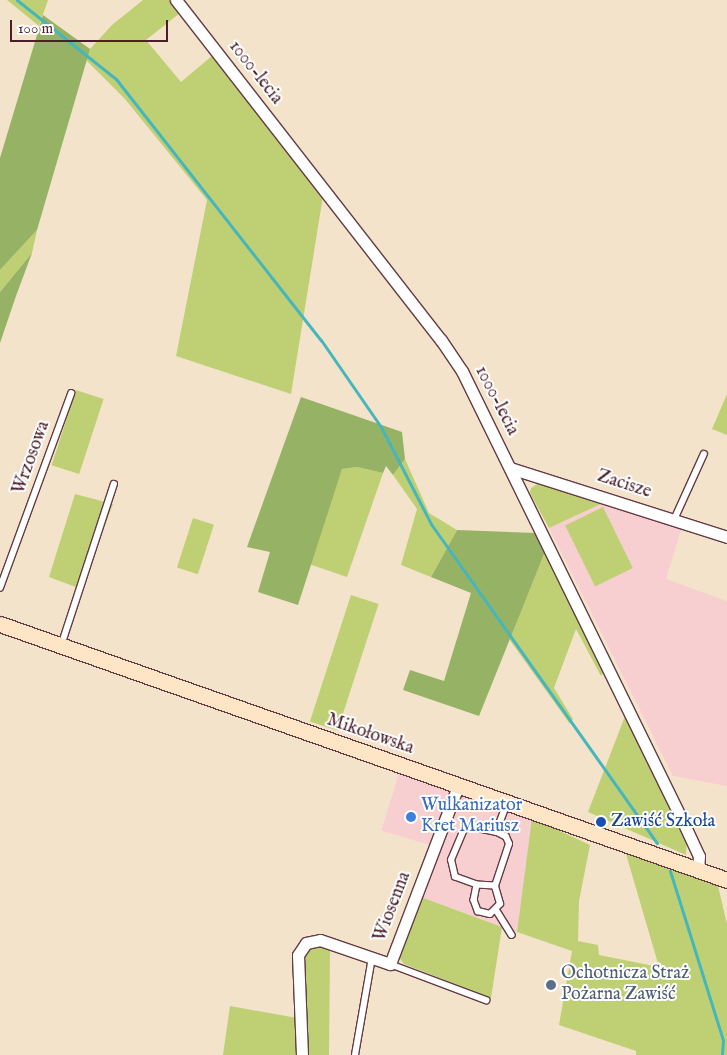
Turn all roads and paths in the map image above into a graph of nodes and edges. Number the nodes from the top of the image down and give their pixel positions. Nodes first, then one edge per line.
1 (176, 0) edge
2 (71, 394) dead end
3 (704, 454) dead end
4 (510, 468) junction
5 (114, 484) dead end
6 (674, 520) junction
7 (727, 536) edge
8 (0, 588) edge
9 (0, 624) edge
10 (61, 646) junction
11 (458, 786) junction
12 (507, 803) junction
13 (496, 832) junction
14 (698, 870) junction
15 (727, 880) edge
16 (477, 885) junction
17 (495, 886) junction
18 (497, 911) junction
19 (512, 935) dead end
20 (372, 958) junction
21 (390, 964) junction
22 (486, 1000) dead end
23 (302, 1055) edge
24 (356, 1055) edge

1 - 4 street, 1000-lecia
2 - 8 lane, Wrzosowa
3 - 6 lane
4 - 6 street, Zacisze
4 - 14 street, 1000-lecia
5 - 10 lane
6 - 7 street, Zacisze
9 - 10 main road, Mikołowska
10 - 11 main road, Mikołowska
11 - 12 main road, Mikołowska
11 - 21 street, Wiosenna
12 - 13 lane
12 - 14 main road, Mikołowska
13 - 16 lane
13 - 17 lane
14 - 15 main road, Mikołowska
16 - 17 lane
16 - 18 lane
17 - 18 lane
18 - 19 lane
20 - 21 street, Wiosenna
20 - 23 street, Wiosenna
20 - 24 lane
21 - 22 lane

